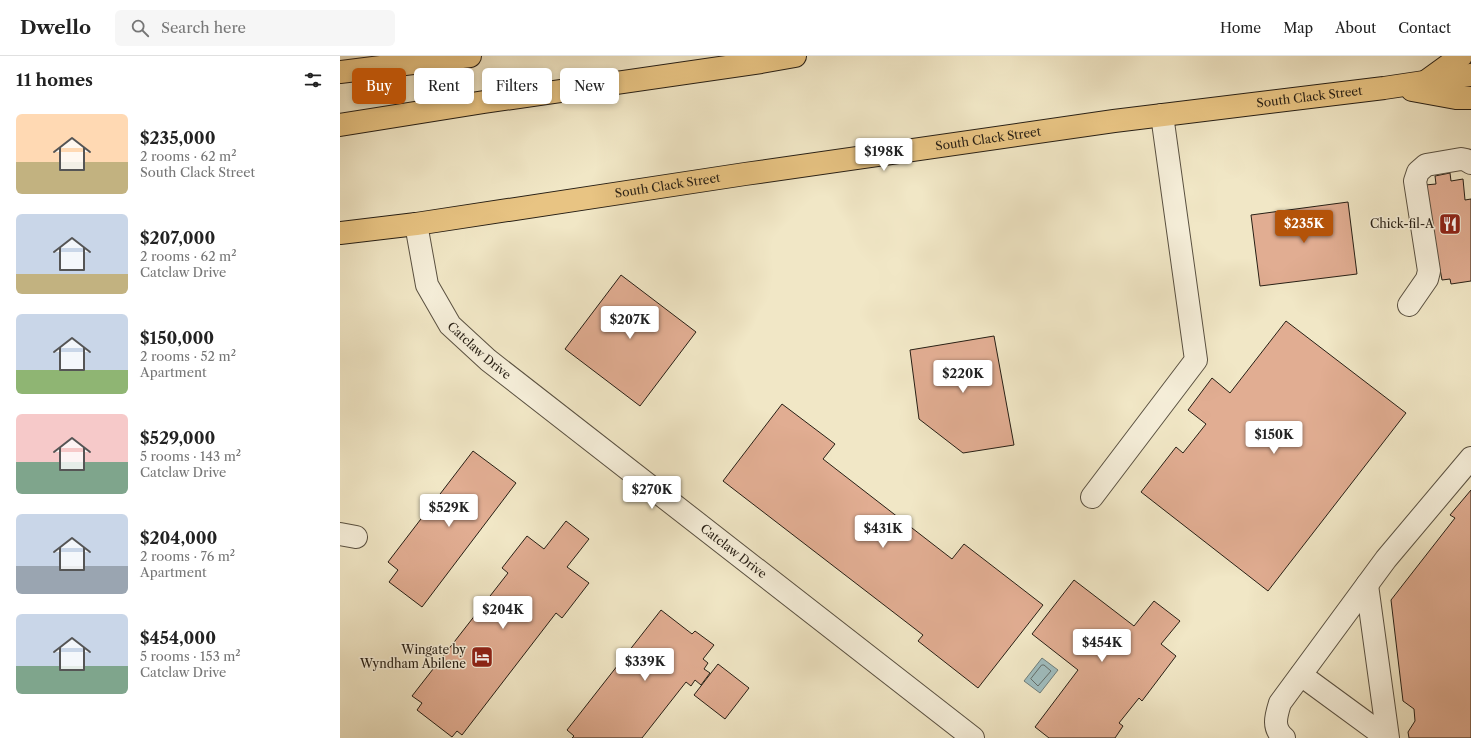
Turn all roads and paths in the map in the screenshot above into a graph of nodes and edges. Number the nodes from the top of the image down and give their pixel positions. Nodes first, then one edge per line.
1 (470, 56) edge
2 (795, 56) edge
3 (1461, 56) edge
4 (340, 72) edge
5 (1471, 75) edge
6 (619, 82) edge
7 (1425, 82) junction
8 (1392, 87) junction
9 (560, 91) edge
10 (560, 93) edge
11 (1471, 98) edge
12 (1162, 115) junction
13 (340, 125) edge
14 (340, 140) edge
15 (1471, 163) edge
16 (416, 224) junction
17 (340, 233) edge
18 (1409, 305) dead end
19 (1471, 458) edge
20 (1092, 497) dead end
21 (1367, 585) junction
22 (1301, 675) junction
23 (973, 738) edge
24 (1284, 738) edge
25 (1387, 738) edge

1 - 4 main road
2 - 6 main road
3 - 7 main road
5 - 7 main road, South Clack Street
7 - 8 main road, South Clack Street
8 - 11 main road
8 - 12 main road, South Clack Street
9 - 13 main road
10 - 14 main road
12 - 16 main road, South Clack Street
12 - 20 street
15 - 18 street
16 - 17 main road, South Clack Street
16 - 23 street, Catclaw Drive
19 - 21 street
21 - 22 street
21 - 25 street
22 - 24 street
22 - 25 street

